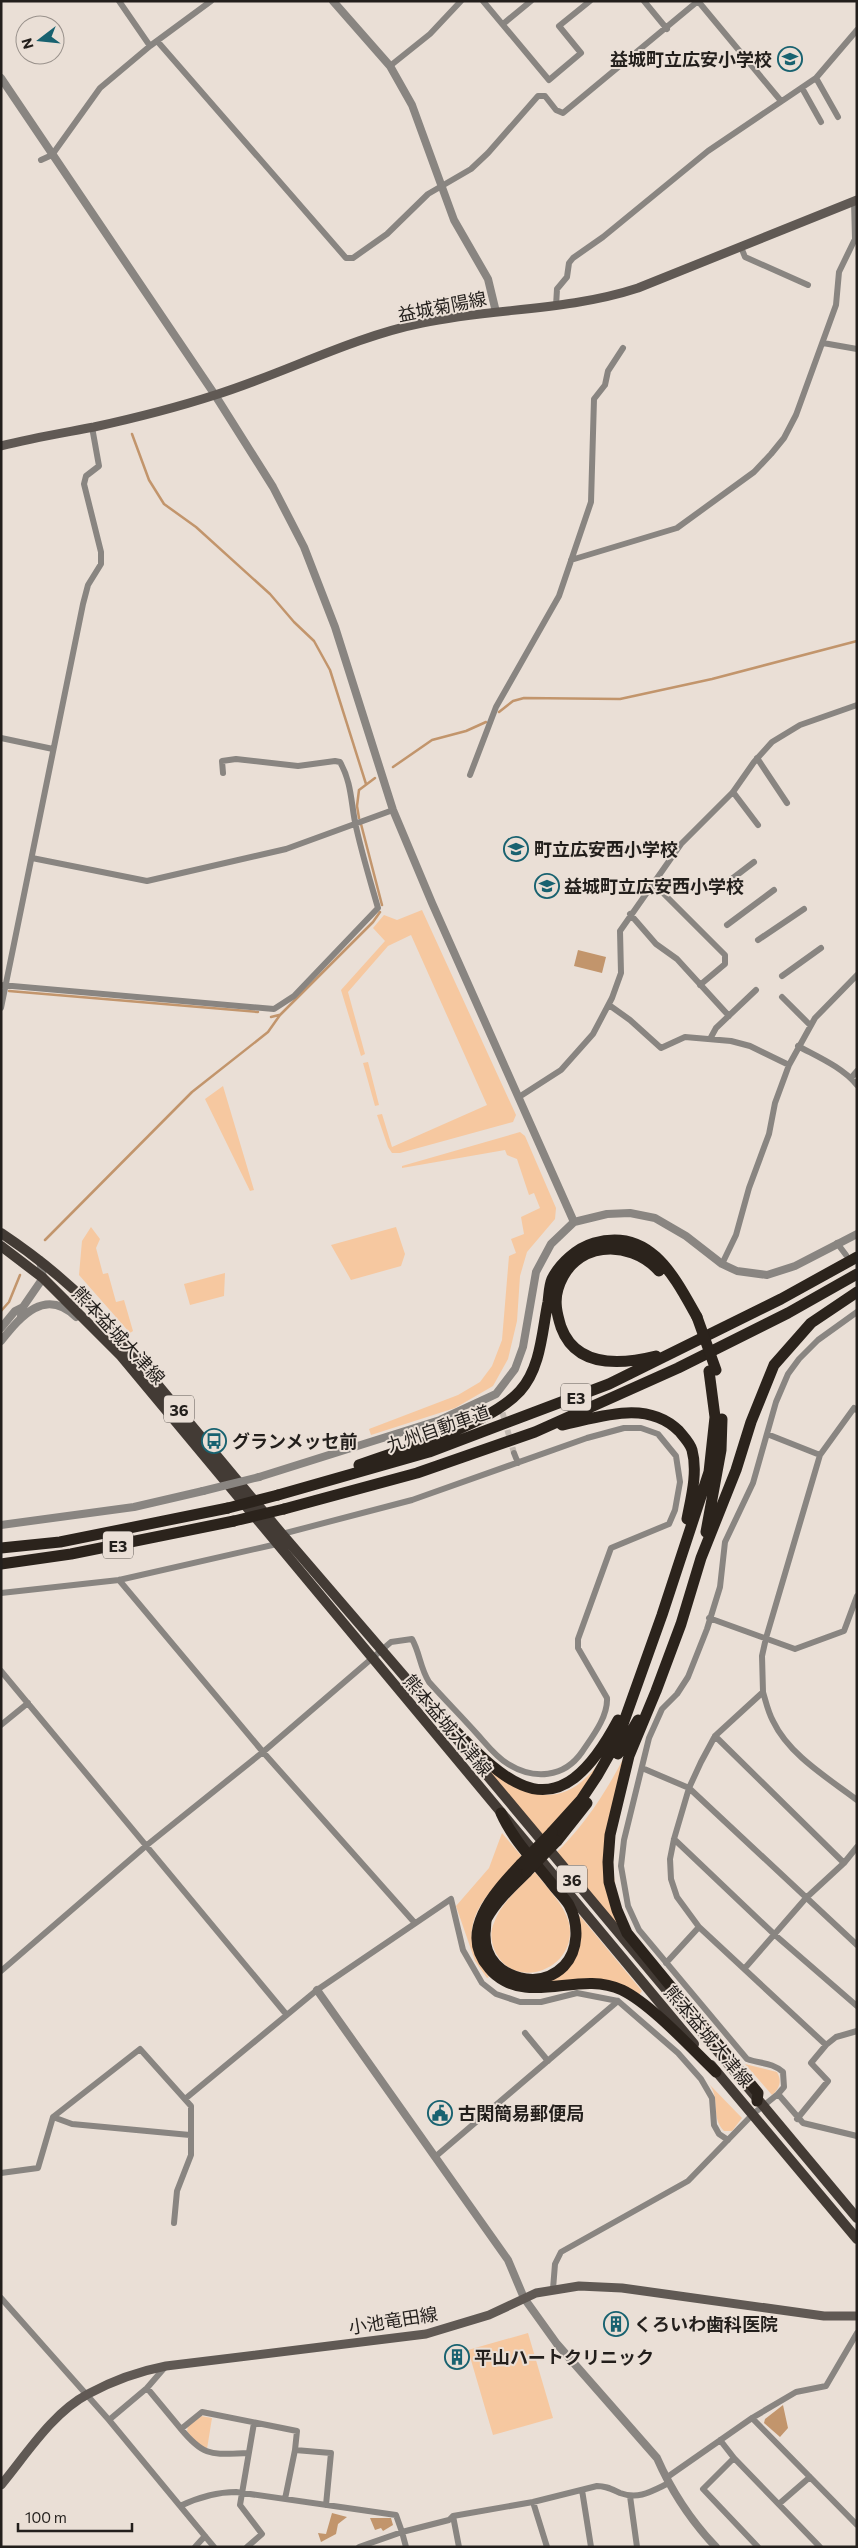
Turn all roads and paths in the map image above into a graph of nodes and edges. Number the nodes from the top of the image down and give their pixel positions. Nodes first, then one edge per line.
1 (119, 1) edge
2 (211, 1) edge
3 (333, 1) edge
4 (461, 1) edge
5 (483, 1) edge
6 (530, 1) edge
7 (590, 1) edge
8 (644, 1) edge
9 (503, 24) junction
10 (667, 29) junction
11 (857, 30) edge
12 (158, 42) junction
13 (150, 46) junction
14 (390, 66) junction
15 (1, 78) edge
16 (816, 78) junction
17 (802, 88) junction
18 (781, 101) junction
19 (838, 117) dead end
20 (821, 122) dead end
21 (52, 155) junction
22 (41, 160) dead end
23 (442, 187) junction
24 (855, 201) edge
25 (740, 247) junction
26 (808, 285) dead end
27 (556, 306) junction
28 (496, 312) junction
29 (824, 343) junction
30 (623, 348) dead end
31 (857, 349) edge
32 (215, 395) junction
33 (92, 427) junction
34 (1, 446) edge
35 (571, 560) junction
36 (857, 705) edge
37 (1, 738) edge
38 (53, 749) junction
39 (757, 758) junction
40 (223, 773) dead end
41 (470, 775) dead end
42 (733, 792) junction
43 (787, 803) dead end
44 (393, 810) junction
45 (355, 823) junction
46 (758, 825) dead end
47 (32, 858) junction
48 (754, 862) dead end
49 (653, 882) junction
50 (716, 890) dead end
51 (774, 890) dead end
52 (804, 909) dead end
53 (630, 914) junction
54 (727, 925) dead end
55 (758, 940) dead end
56 (821, 948) dead end
57 (857, 975) edge
58 (782, 976) dead end
59 (4, 985) edge
60 (700, 986) junction
61 (756, 990) dead end
62 (782, 998) dead end
63 (609, 1005) junction
64 (1, 1008) edge
65 (729, 1016) junction
66 (810, 1025) junction
67 (710, 1039) junction
68 (798, 1046) junction
69 (789, 1065) junction
70 (857, 1071) edge
71 (851, 1078) junction
72 (857, 1085) edge
73 (519, 1097) junction
74 (574, 1222) junction
75 (1, 1233) edge
76 (857, 1234) edge
77 (837, 1243) junction
78 (1, 1246) edge
79 (851, 1256) edge
80 (40, 1260) junction
81 (722, 1264) junction
82 (857, 1274) edge
83 (43, 1278) junction
84 (72, 1286) junction
85 (857, 1292) edge
86 (23, 1307) junction
87 (857, 1312) edge
88 (21, 1316) junction
89 (693, 1318) junction
90 (1, 1328) edge
91 (1, 1341) edge
92 (670, 1352) junction
93 (121, 1356) junction
94 (712, 1370) junction
95 (496, 1394) junction
96 (500, 1403) tunnel mouth
97 (857, 1410) edge
98 (535, 1432) junction
99 (767, 1434) junction
100 (514, 1453) tunnel mouth
101 (820, 1455) junction
102 (518, 1463) junction
103 (278, 1495) junction
104 (1, 1525) edge
105 (282, 1534) junction
106 (277, 1544) junction
107 (1, 1548) edge
108 (682, 1553) junction
109 (701, 1558) junction
110 (1, 1564) edge
111 (119, 1580) junction
112 (1, 1593) edge
113 (857, 1596) edge
114 (854, 1617) edge
115 (710, 1618) junction
116 (766, 1638) junction
117 (382, 1650) junction
118 (372, 1659) junction
119 (1, 1671) edge
120 (637, 1684) junction
121 (656, 1691) junction
122 (763, 1692) junction
123 (425, 1700) junction
124 (28, 1702) junction
125 (1, 1725) edge
126 (715, 1736) junction
127 (263, 1752) junction
128 (642, 1768) junction
129 (689, 1788) junction
130 (857, 1800) edge
131 (501, 1813) junction
132 (555, 1836) junction
133 (674, 1839) junction
134 (147, 1845) junction
135 (857, 1847) edge
136 (844, 1862) junction
137 (524, 1868) junction
138 (806, 1898) junction
139 (414, 1922) junction
140 (699, 1927) junction
141 (775, 1935) junction
142 (857, 1945) edge
143 (666, 1963) junction
144 (745, 1968) junction
145 (1, 1971) edge
146 (317, 1990) junction
147 (618, 2001) junction
148 (857, 2006) edge
149 (286, 2014) junction
150 (857, 2031) edge
151 (525, 2033) dead end
152 (826, 2045) junction
153 (548, 2061) junction
154 (716, 2072) junction
155 (778, 2094) junction
156 (184, 2099) junction
157 (759, 2104) junction
158 (753, 2114) junction
159 (53, 2117) junction
160 (797, 2119) junction
161 (190, 2135) junction
162 (857, 2136) edge
163 (728, 2140) junction
164 (435, 2157) junction
165 (1, 2173) edge
166 (857, 2218) edge
167 (174, 2223) dead end
168 (857, 2239) edge
169 (553, 2289) junction
170 (1, 2298) edge
171 (524, 2298) junction
172 (857, 2316) edge
173 (857, 2333) edge
174 (166, 2366) junction
175 (147, 2388) junction
176 (86, 2394) junction
177 (752, 2418) junction
178 (109, 2420) junction
179 (254, 2422) junction
180 (181, 2429) junction
181 (720, 2440) junction
182 (294, 2450) junction
183 (248, 2454) junction
184 (734, 2458) junction
185 (810, 2477) junction
186 (667, 2480) junction
187 (1, 2486) edge
188 (582, 2490) junction
189 (242, 2493) junction
190 (630, 2496) junction
191 (286, 2499) junction
192 (533, 2502) junction
193 (780, 2503) junction
194 (326, 2505) junction
195 (180, 2506) junction
196 (454, 2516) junction
197 (857, 2524) edge
198 (402, 2532) junction
199 (206, 2536) junction
200 (195, 2547) edge
201 (214, 2547) edge
202 (246, 2547) edge
203 (359, 2547) edge
204 (406, 2547) edge
205 (459, 2547) edge
206 (547, 2547) edge
207 (591, 2547) edge
208 (637, 2547) edge
209 (716, 2547) edge
210 (758, 2547) edge
211 (820, 2547) edge

1 - 13 street
2 - 12 street
3 - 14 street
4 - 14 street
5 - 9 street
6 - 9 street
7 - 9 street
8 - 10 street
10 - 18 street
10 - 23 street
11 - 16 street
12 - 13 street
12 - 23 street
13 - 21 street
14 - 23 street
15 - 21 street
16 - 17 street
16 - 19 street
17 - 18 street
17 - 20 street
18 - 27 street
21 - 22 street
21 - 32 street
23 - 28 street
24 - 25 main road, 益城菊陽線
24 - 29 street
25 - 26 street
25 - 27 main road, 益城菊陽線
27 - 28 main road, 益城菊陽線
28 - 32 main road, 益城菊陽線
29 - 31 street
29 - 35 street
30 - 35 street
32 - 33 main road, 益城菊陽線
32 - 44 street
33 - 34 main road, 益城菊陽線
33 - 38 street
35 - 41 street
36 - 39 street
37 - 38 street
38 - 47 street
39 - 42 street
39 - 43 street
40 - 45 street
42 - 46 street
42 - 49 street
44 - 45 street
44 - 73 street
45 - 47 street
45 - 59 street
47 - 59 street
48 - 50 street
49 - 53 street
49 - 60 street
51 - 54 street
52 - 55 street
53 - 60 street
53 - 63 street
56 - 58 street
57 - 66 street
59 - 64 street
60 - 65 street
61 - 65 street
62 - 66 street
63 - 67 street
63 - 73 street
65 - 67 street
66 - 68 street
67 - 69 street
68 - 69 street
68 - 71 street
69 - 81 street
70 - 71 street
71 - 72 street
73 - 74 street
74 - 81 street
74 - 95 street
75 - 80 main road, 熊本益城大津線 / 36
76 - 77 street
77 - 79 street
77 - 81 street
78 - 83 main road, 熊本益城大津線 / 36
79 - 92 highway, 九州自動車道 / E3
80 - 83 street
80 - 84 main road, 熊本益城大津線 / 36
82 - 98 highway, 九州自動車道 / E3
83 - 84 street
83 - 86 street
83 - 93 main road, 熊本益城大津線 / 36
84 - 105 main road, 熊本益城大津線 / 36
85 - 109 highway
86 - 88 street
86 - 90 street
87 - 99 street
88 - 91 street
88 - 93 street
89 - 92 highway
89 - 94 highway, bridge
89 - 103 highway
92 - 103 highway, 九州自動車道 / E3
93 - 106 main road, 熊本益城大津線 / 36
94 - 108 highway
94 - 109 highway
95 - 96 street
95 - 104 street, bridge
97 - 101 street
98 - 108 highway
98 - 110 highway, 九州自動車道 / E3, bridge
99 - 101 street
99 - 115 street
100 - 102 street
101 - 116 street
102 - 105 street
102 - 117 street
103 - 107 highway, 九州自動車道 / E3, bridge
105 - 117 main road, 熊本益城大津線 / 36
106 - 111 street
106 - 118 main road, 熊本益城大津線 / 36
108 - 120 highway
109 - 121 highway
111 - 112 street
111 - 127 street
113 - 114 street
114 - 116 street
115 - 116 street
115 - 128 street
116 - 122 street
117 - 118 street
117 - 123 main road, 熊本益城大津線 / 36
118 - 127 street
118 - 131 main road, 熊本益城大津線 / 36
119 - 124 street
120 - 123 highway
120 - 132 highway
121 - 132 highway
121 - 157 highway
122 - 126 street
122 - 130 street
123 - 157 main road, 熊本益城大津線 / 36
124 - 125 street
124 - 134 street
126 - 129 street
126 - 136 street
127 - 134 street
127 - 139 street
128 - 129 street
128 - 143 street
129 - 133 street
129 - 138 street
131 - 137 highway
131 - 154 main road, 熊本益城大津線 / 36
132 - 137 highway, bridge
133 - 140 street
133 - 141 street
134 - 145 street
134 - 149 street
135 - 136 street
136 - 138 street
137 - 154 highway
138 - 141 street
138 - 142 street
139 - 146 street
139 - 147 street
140 - 143 street
140 - 144 street
141 - 144 street
141 - 148 street
143 - 155 street
144 - 152 street
146 - 149 street
146 - 164 street
147 - 153 street
147 - 163 street
149 - 156 street
150 - 152 street
151 - 153 street
152 - 160 street
153 - 164 street
154 - 158 main road, 熊本益城大津線 / 36
155 - 157 street
155 - 160 street
156 - 159 street
156 - 161 street
157 - 158 street
157 - 166 main road, 熊本益城大津線 / 36
158 - 163 street
158 - 168 main road, 熊本益城大津線 / 36
159 - 161 street
159 - 165 street
160 - 162 street
161 - 167 street
163 - 169 street
164 - 171 street
169 - 171 main road, 小池竜田線
169 - 172 main road, 小池竜田線
170 - 176 street
171 - 174 main road, 小池竜田線
171 - 186 street
173 - 177 street
174 - 175 street
174 - 176 main road, 小池竜田線
175 - 178 street
175 - 180 street
176 - 178 street
176 - 187 main road, 小池竜田線
177 - 181 street
177 - 185 street
178 - 195 street
179 - 180 street
179 - 182 street
179 - 183 street
180 - 183 street
181 - 184 street
181 - 186 street
182 - 191 street
182 - 194 street
183 - 189 street
184 - 193 street
184 - 210 street
185 - 193 street
185 - 197 street
186 - 190 street
186 - 209 street
188 - 190 street
188 - 192 street
188 - 207 street
189 - 191 street
189 - 195 street
189 - 202 street
190 - 208 street
191 - 194 street
192 - 196 street
192 - 206 street
193 - 211 street
194 - 198 street
195 - 199 street
196 - 198 street
196 - 205 street
198 - 203 street
198 - 204 street
199 - 200 street
199 - 201 street

